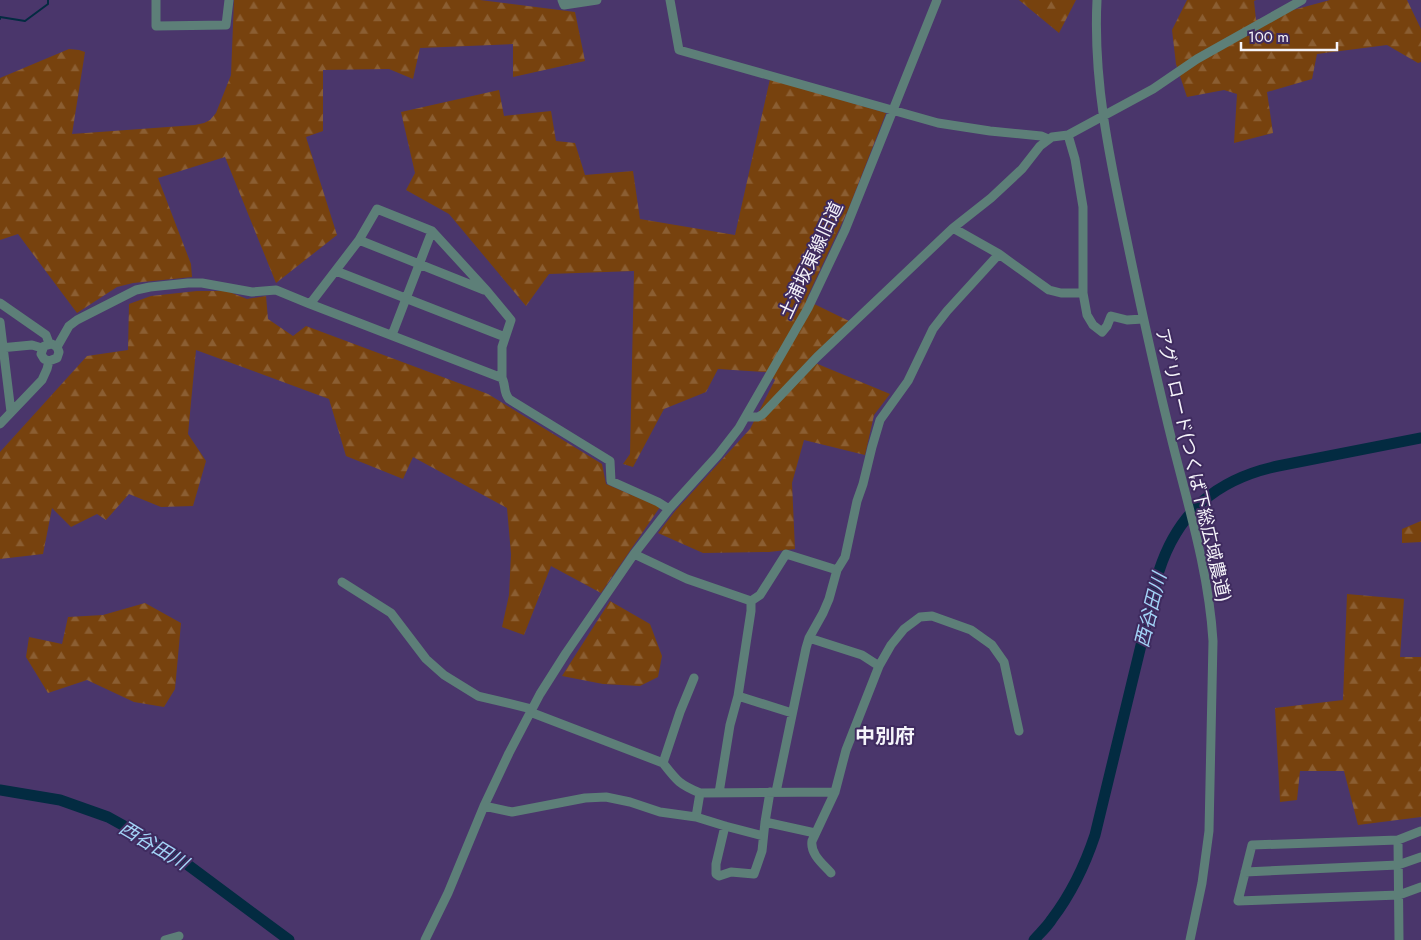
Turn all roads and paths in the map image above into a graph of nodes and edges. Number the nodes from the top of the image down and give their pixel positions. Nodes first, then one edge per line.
1 (156, 0) edge
2 (229, 0) edge
3 (562, 0) edge
4 (596, 0) edge
5 (670, 0) edge
6 (937, 0) edge
7 (1097, 0) edge
8 (1302, 0) edge
9 (894, 110) junction
10 (1103, 116) junction
11 (1068, 135) junction
12 (1048, 139) junction
13 (953, 228) junction
14 (432, 231) junction
15 (359, 240) junction
16 (999, 254) junction
17 (419, 265) junction
18 (336, 271) junction
19 (487, 291) junction
20 (1083, 293) junction
21 (406, 298) junction
22 (0, 303) edge
23 (310, 304) junction
24 (1143, 319) junction
25 (0, 322) edge
26 (392, 335) junction
27 (505, 337) junction
28 (49, 346) junction
29 (2, 348) edge
30 (49, 361) junction
31 (502, 378) junction
32 (10, 412) junction
33 (746, 417) junction
34 (0, 424) edge
35 (669, 509) junction
36 (634, 554) junction
37 (837, 570) junction
38 (342, 582) dead end
39 (751, 601) junction
40 (810, 638) junction
41 (879, 666) junction
42 (694, 678) dead end
43 (738, 696) junction
44 (531, 710) junction
45 (792, 713) junction
46 (1019, 732) dead end
47 (663, 763) junction
48 (773, 792) junction
49 (835, 792) junction
50 (700, 793) junction
51 (719, 793) junction
52 (484, 806) junction
53 (696, 817) junction
54 (764, 822) junction
55 (725, 826) junction
56 (1421, 831) edge
57 (815, 833) junction
58 (763, 836) junction
59 (1398, 840) junction
60 (1421, 857) edge
61 (1398, 865) junction
62 (1245, 872) junction
63 (831, 873) dead end
64 (1421, 887) edge
65 (1399, 895) junction
66 (180, 936) dead end
67 (165, 940) edge
68 (425, 940) edge
69 (1190, 940) edge
70 (1399, 940) edge

1 - 2 street
3 - 4 street
5 - 9 street
6 - 9 street, 土浦坂東線旧道
7 - 10 street, アグリロード(つくば下総広域農道)
8 - 10 street
9 - 12 street
9 - 33 street, 土浦坂東線旧道
10 - 11 street
10 - 24 street, アグリロード(つくば下総広域農道)
11 - 12 street
11 - 20 street
12 - 13 street
13 - 16 street
13 - 33 street
14 - 15 street
14 - 17 street
14 - 19 street
15 - 17 street
15 - 18 street
16 - 20 street
16 - 37 street
17 - 19 street
17 - 21 street
18 - 21 street
18 - 23 street
19 - 27 street
20 - 24 street
21 - 26 street
21 - 27 street
22 - 28 street
23 - 26 street
23 - 28 street
24 - 69 street, アグリロード(つくば下総広域農道)
25 - 29 street
26 - 31 street
27 - 31 street
28 - 29 street
28 - 30 street
28 - 30 street
29 - 32 street
30 - 32 street
31 - 35 street
32 - 34 street
33 - 35 street, 土浦坂東線旧道
35 - 36 street, 土浦坂東線旧道
36 - 39 street
36 - 44 street, 土浦坂東線旧道
37 - 39 street
37 - 40 street
38 - 44 street
39 - 43 street
40 - 41 street
40 - 45 street
41 - 46 street
41 - 49 street
42 - 47 street
43 - 45 street
43 - 51 street
44 - 47 street
44 - 52 street, 土浦坂東線旧道
45 - 48 street
47 - 50 street
48 - 49 street
48 - 51 street
48 - 54 street
49 - 57 street
50 - 51 street
50 - 53 street
52 - 53 street
52 - 68 street, 土浦坂東線旧道
53 - 55 street
54 - 57 street
54 - 58 street
55 - 58 street
55 - 58 street
56 - 59 street
57 - 63 street
59 - 61 street
59 - 62 street
60 - 61 street
61 - 62 street
61 - 65 street
62 - 65 street
64 - 65 street
65 - 70 street
66 - 67 street

